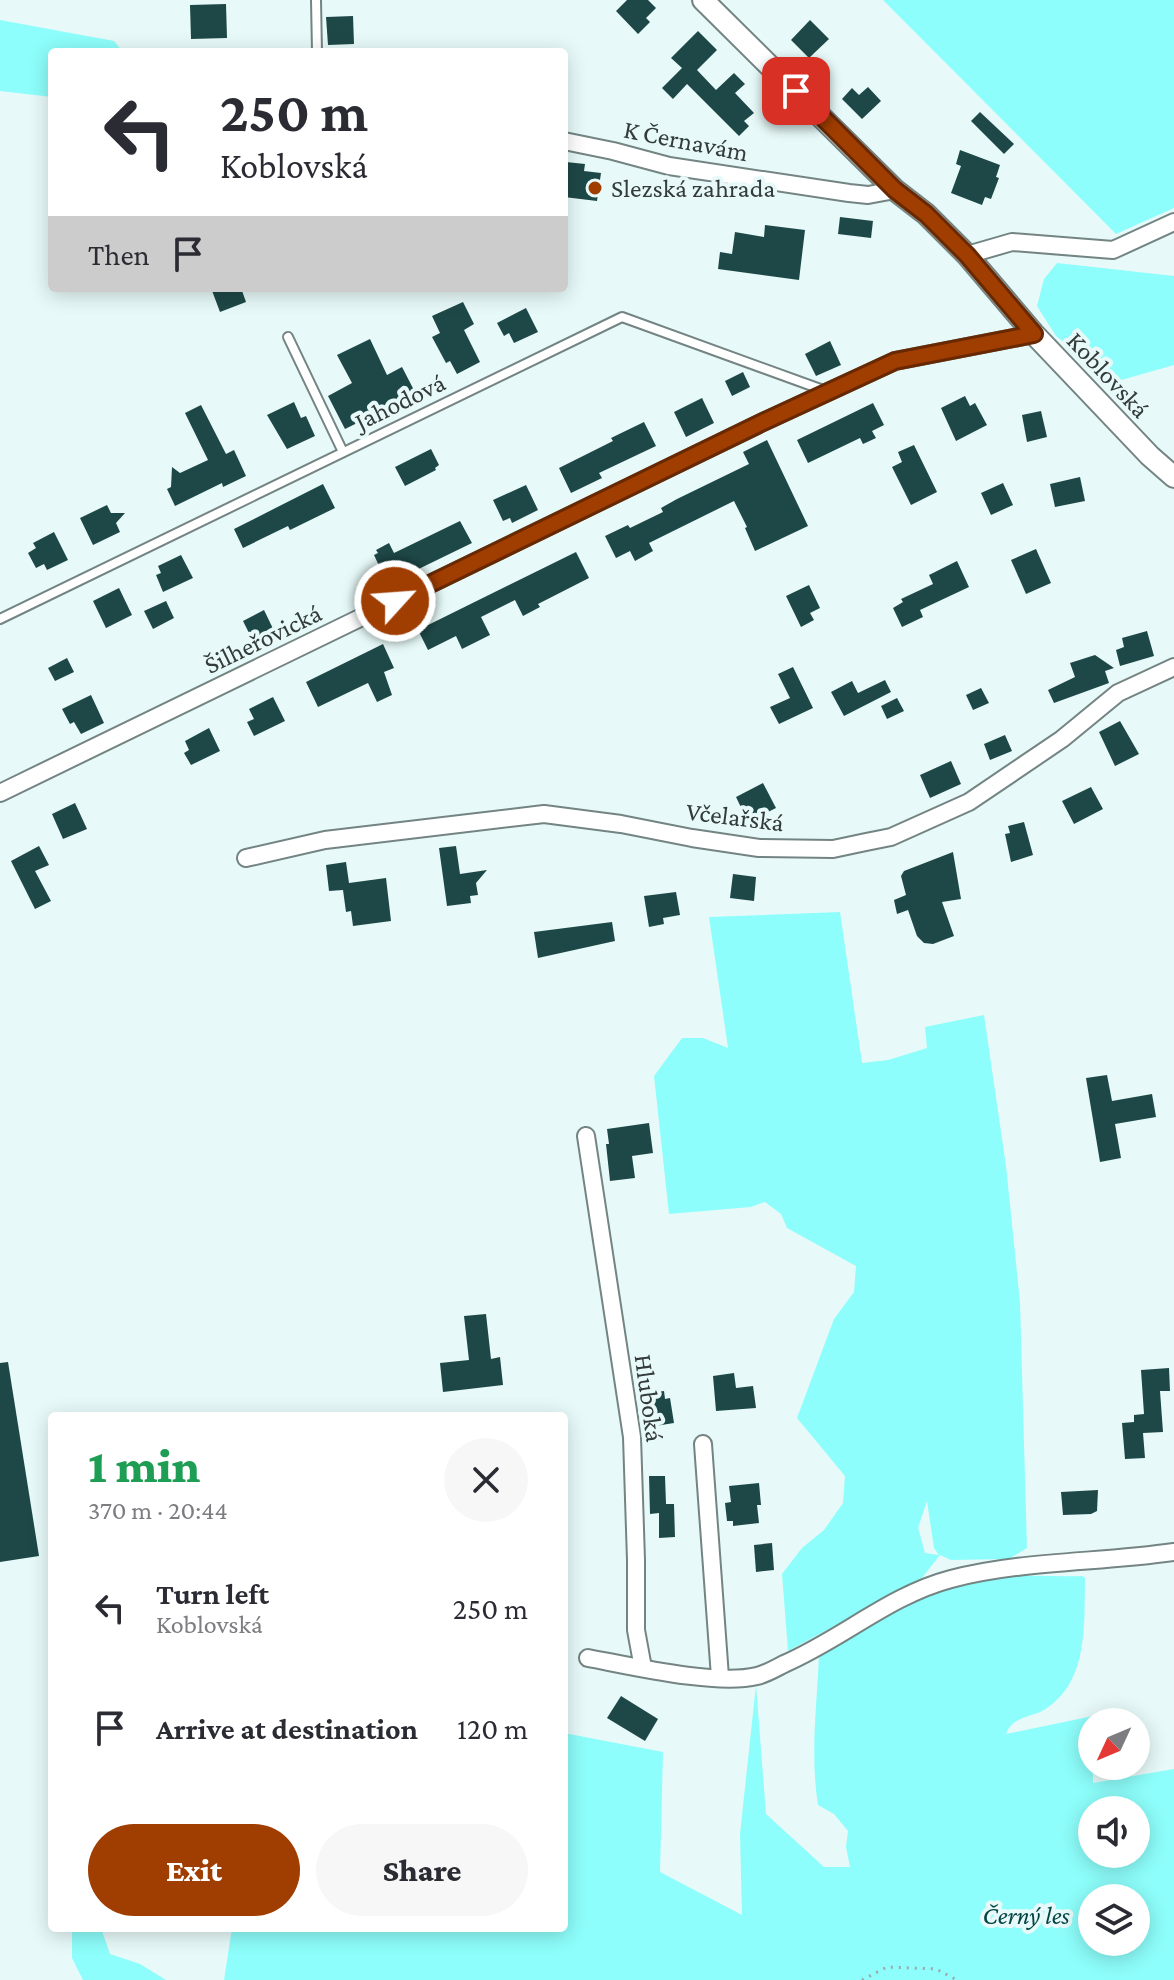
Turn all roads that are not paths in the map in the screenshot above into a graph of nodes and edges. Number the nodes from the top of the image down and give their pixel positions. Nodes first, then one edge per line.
1 (316, 0) edge
2 (703, 0) edge
3 (317, 48) edge
4 (568, 142) edge
5 (895, 190) junction
6 (1174, 222) edge
7 (967, 255) junction
8 (1034, 334) junction
9 (288, 337) dead end
10 (826, 392) junction
11 (343, 452) junction
12 (1174, 477) edge
13 (0, 619) edge
14 (1174, 667) edge
15 (0, 793) edge
16 (246, 858) dead end
17 (586, 1136) dead end
18 (703, 1444) dead end
19 (1174, 1552) edge
20 (588, 1658) dead end
21 (643, 1668) junction
22 (720, 1677) junction

1 - 3 lane
2 - 5 street, Koblovská
4 - 5 street, K Černavám
5 - 7 street, Koblovská
6 - 7 street
7 - 8 street, Koblovská
8 - 10 street, Šilheřovická
8 - 12 street, Koblovská
9 - 11 lane
10 - 11 lane, Jahodová
10 - 15 street, Šilheřovická
11 - 13 lane, Jahodová
14 - 16 street, Včelařská
17 - 21 street, Hluboká
18 - 22 street, Hluboká
19 - 22 street
20 - 21 street
21 - 22 street

